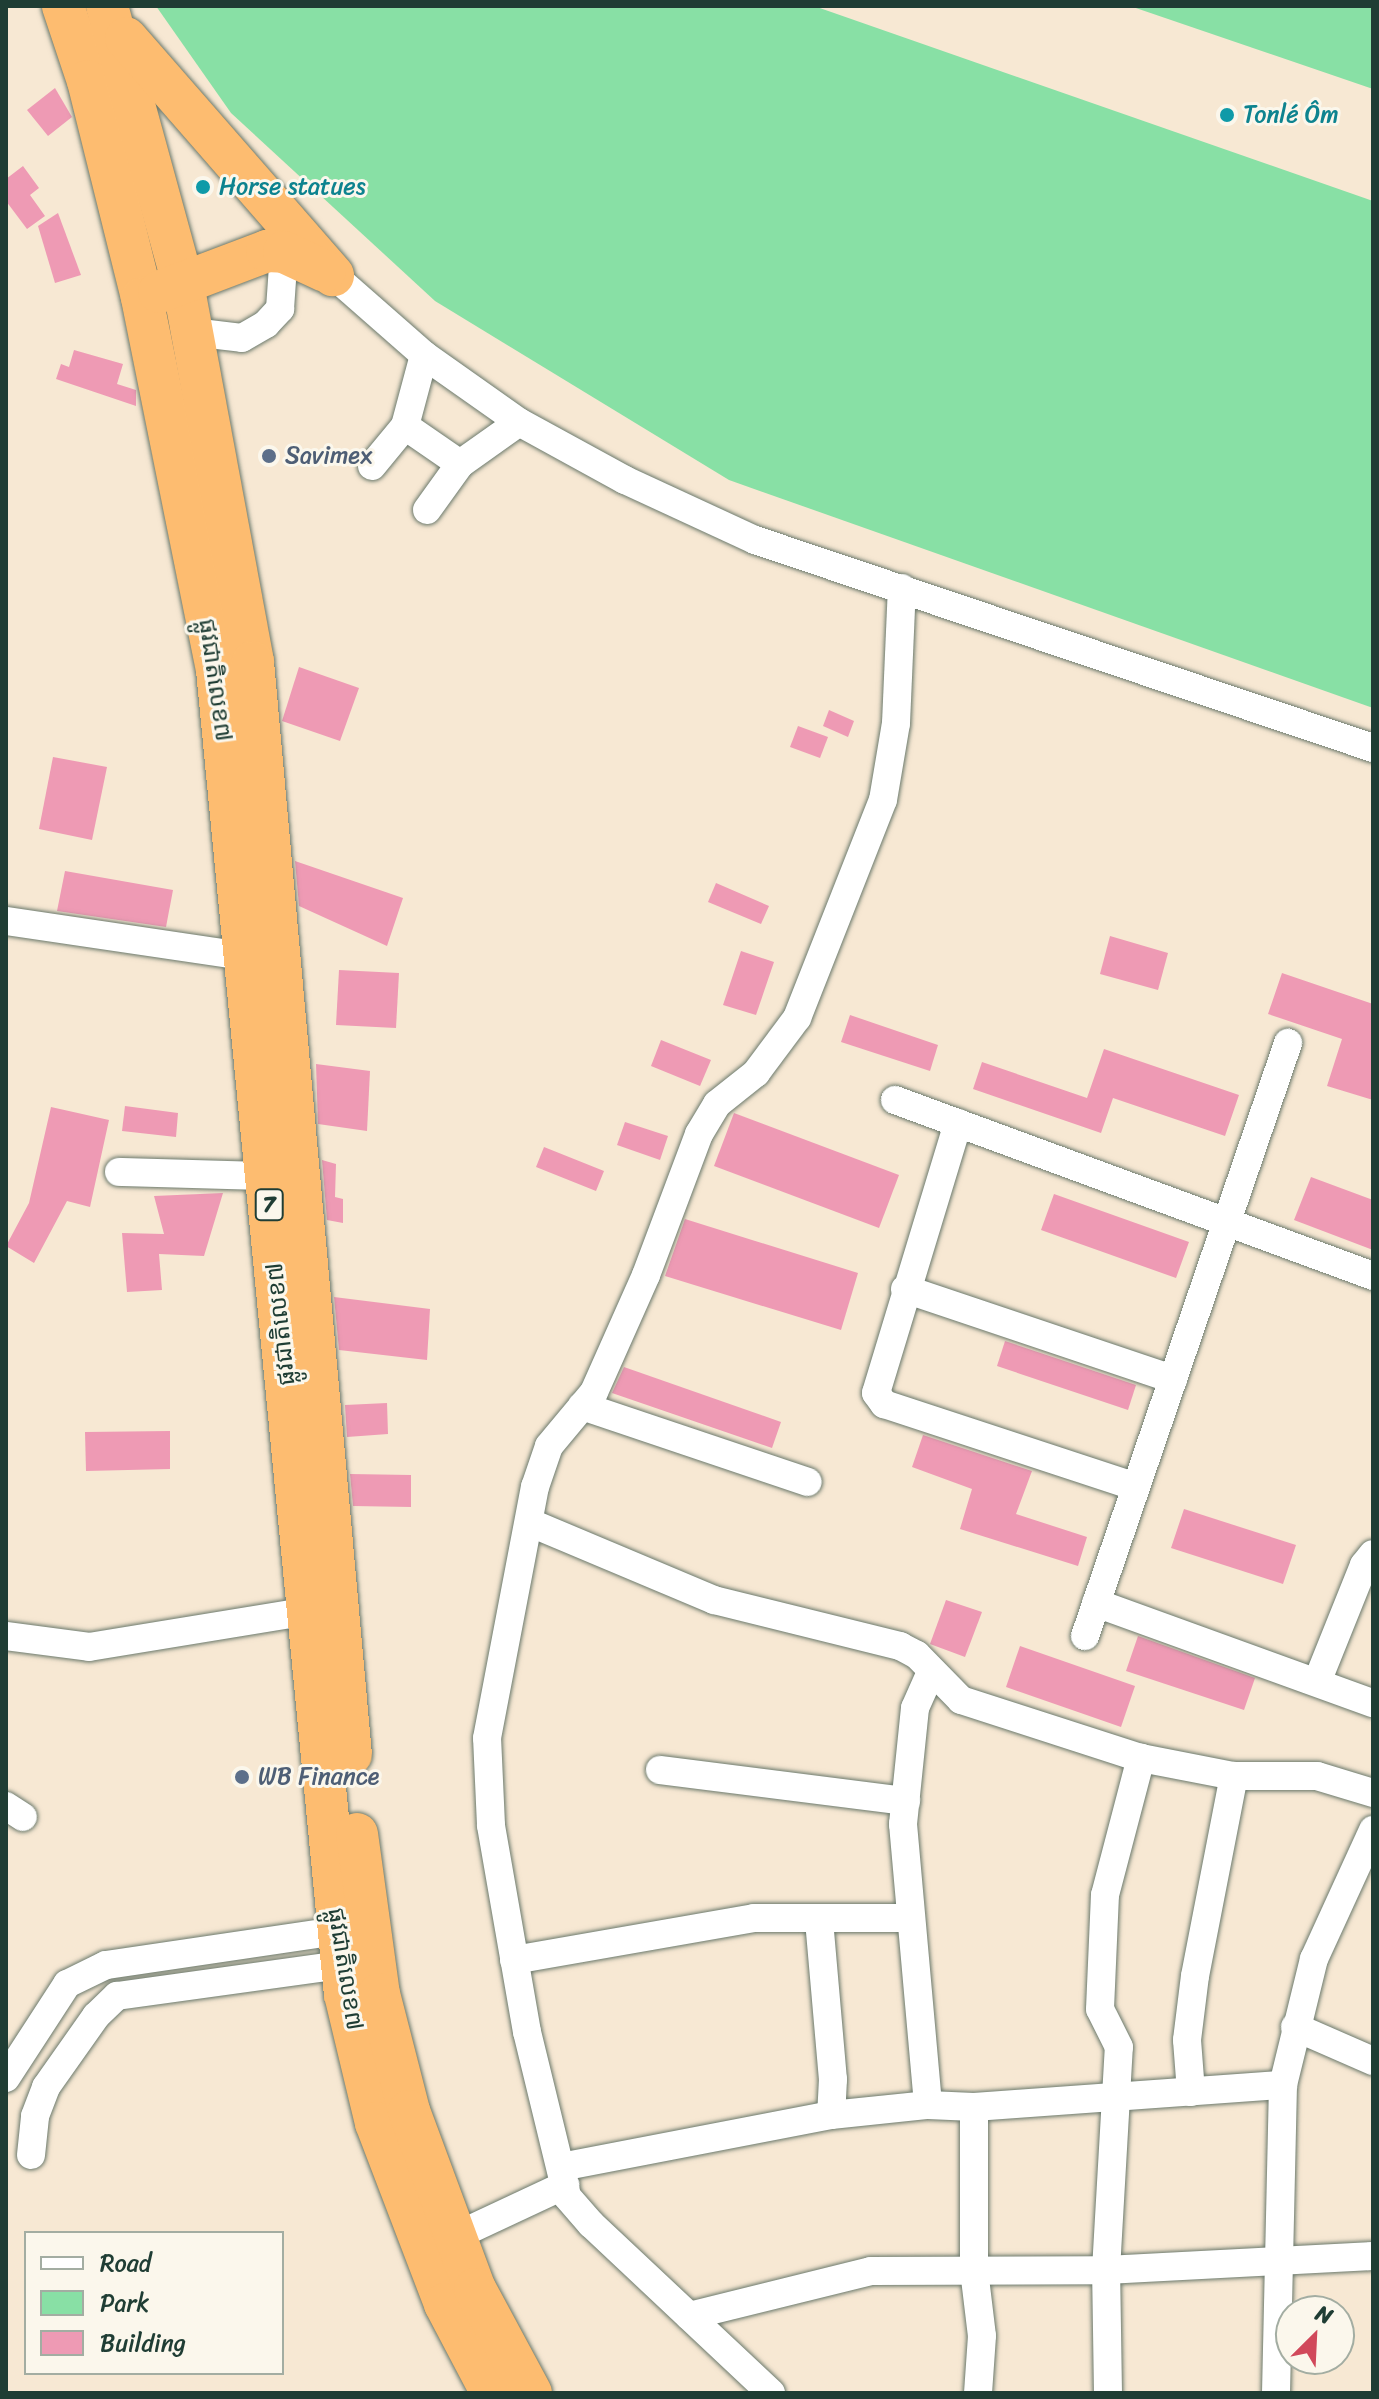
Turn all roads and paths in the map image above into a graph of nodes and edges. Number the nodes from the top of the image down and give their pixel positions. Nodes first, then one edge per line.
1 (63, 6) edge
2 (110, 14) edge
3 (284, 252) junction
4 (333, 275) junction
5 (183, 284) junction
6 (142, 298) junction
7 (192, 332) junction
8 (424, 355) junction
9 (519, 422) junction
10 (405, 426) junction
11 (460, 464) junction
12 (372, 466) dead end
13 (427, 510) dead end
14 (902, 588) junction
15 (235, 666) junction
16 (1373, 748) edge
17 (10, 928) edge
18 (244, 956) junction
19 (267, 1016) junction
20 (1288, 1043) dead end
21 (895, 1100) dead end
22 (958, 1123) junction
23 (119, 1172) dead end
24 (266, 1176) junction
25 (1226, 1222) junction
26 (1373, 1276) edge
27 (905, 1289) junction
28 (1173, 1379) junction
29 (582, 1406) junction
30 (313, 1472) junction
31 (808, 1482) dead end
32 (1136, 1487) junction
33 (531, 1523) junction
34 (1373, 1554) edge
35 (1096, 1603) junction
36 (309, 1611) junction
37 (6, 1636) edge
38 (1085, 1636) dead end
39 (931, 1672) junction
40 (1317, 1682) junction
41 (1373, 1703) edge
42 (1141, 1758) junction
43 (660, 1770) dead end
44 (1234, 1776) junction
45 (1373, 1793) edge
46 (906, 1801) junction
47 (1373, 1830) edge
48 (911, 1918) junction
49 (819, 1920) junction
50 (338, 1948) junction
51 (514, 1960) junction
52 (1295, 2027) junction
53 (1373, 2061) edge
54 (6, 2078) edge
55 (1283, 2085) junction
56 (1191, 2092) junction
57 (1116, 2099) junction
58 (928, 2105) junction
59 (974, 2107) junction
60 (831, 2115) junction
61 (31, 2155) dead end
62 (563, 2176) junction
63 (454, 2237) junction
64 (1373, 2256) edge
65 (1277, 2264) junction
66 (974, 2270) junction
67 (1106, 2270) junction
68 (460, 2296) junction
69 (689, 2316) junction
70 (492, 2393) edge
71 (531, 2393) edge
72 (771, 2393) edge
73 (978, 2393) edge
74 (1108, 2393) edge
75 (1276, 2393) edge

1 - 6 highway, ផ្លូវជាតិលេខ៧ / 7
2 - 4 highway
2 - 5 highway, ផ្លូវជាតិលេខ៧ / 7
3 - 4 highway
3 - 5 highway
3 - 7 street
4 - 8 street
5 - 6 highway
5 - 7 highway, ផ្លូវជាតិលេខ៧ / 7
6 - 15 highway, ផ្លូវជាតិលេខ៧ / 7
7 - 15 highway, ផ្លូវជាតិលេខ៧ / 7
8 - 9 street
8 - 10 street
9 - 11 street
9 - 14 street
10 - 11 street
10 - 12 street
11 - 13 street
14 - 16 street
14 - 29 street
15 - 18 highway, ផ្លូវជាតិលេខ៧ / 7
15 - 19 highway, ផ្លូវជាតិលេខ៧ / 7
17 - 18 street
18 - 19 highway, ផ្លូវជាតិលេខ៧ / 7
19 - 24 highway, ផ្លូវជាតិលេខ៧ / 7
19 - 30 highway, ផ្លូវជាតិលេខ៧ / 7
20 - 25 street
21 - 22 street
22 - 25 street
22 - 27 street
23 - 24 street
24 - 30 highway, ផ្លូវជាតិលេខ៧ / 7
25 - 26 street
25 - 28 street
27 - 28 street
27 - 32 street
28 - 32 street
29 - 31 street
29 - 33 street
30 - 36 highway, ផ្លូវជាតិលេខ៧ / 7
30 - 63 highway, ផ្លូវជាតិលេខ៧ / 7
32 - 35 street
33 - 39 street
33 - 51 street
34 - 40 street
35 - 38 street
35 - 40 street
36 - 37 street
36 - 50 highway, ផ្លូវជាតិលេខ៧ / 7
39 - 42 street
39 - 46 street
40 - 41 street
42 - 44 street
42 - 57 street
43 - 46 street
44 - 45 street
44 - 56 street
46 - 48 street
47 - 52 street
48 - 49 street
48 - 58 street
49 - 51 street
49 - 60 street
50 - 54 street
50 - 61 street
50 - 68 highway, ផ្លូវជាតិលេខ៧ / 7
51 - 62 street
52 - 53 street
52 - 55 street
55 - 56 street
55 - 65 street
56 - 57 street
57 - 59 street
57 - 67 street
58 - 59 street
58 - 60 street
59 - 66 street
60 - 62 street
62 - 63 street
62 - 69 street
63 - 68 highway, ផ្លូវជាតិលេខ៧ / 7
64 - 65 street
65 - 67 street
65 - 75 street
66 - 67 street
66 - 69 street
66 - 73 street
67 - 74 street
68 - 70 highway, ផ្លូវជាតិលេខ៧ / 7
68 - 71 highway, ផ្លូវជាតិលេខ៧ / 7
69 - 72 street

